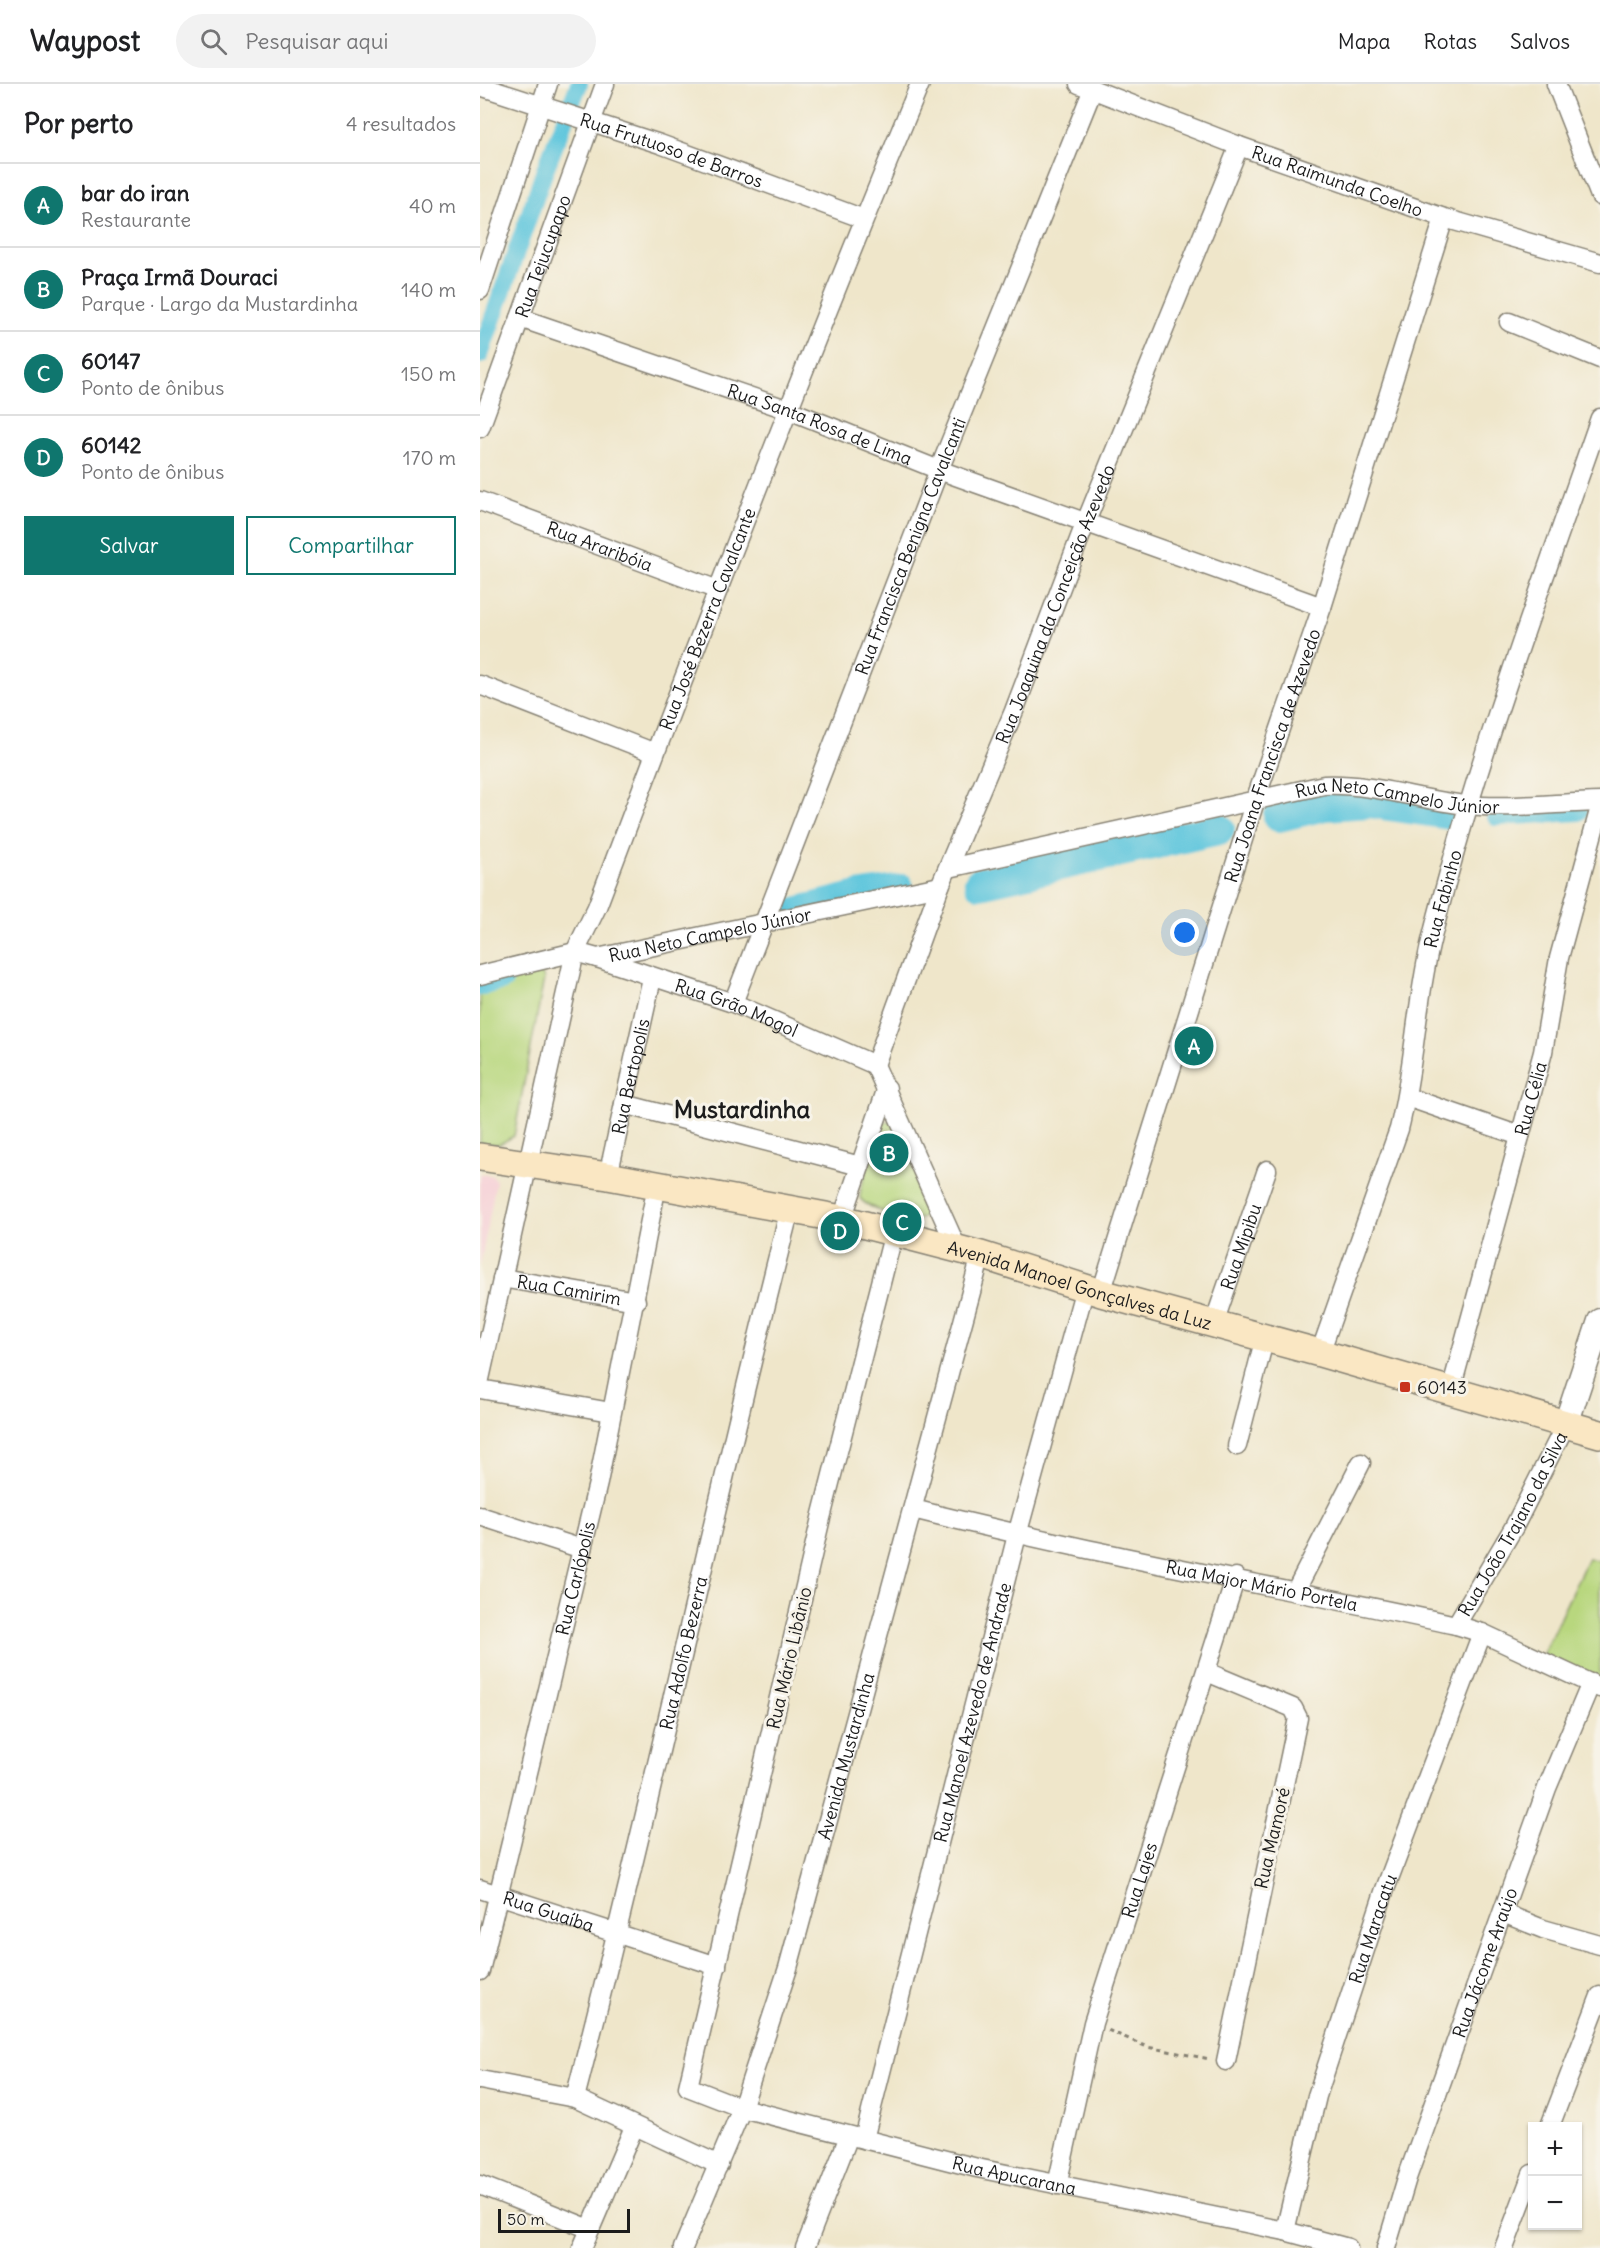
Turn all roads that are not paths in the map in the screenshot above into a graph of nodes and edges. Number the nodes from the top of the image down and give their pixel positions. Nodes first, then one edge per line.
1 (548, 84) edge
2 (605, 84) edge
3 (920, 84) edge
4 (1556, 84) edge
5 (480, 86) edge
6 (1086, 86) edge
7 (546, 107) junction
8 (586, 120) junction
9 (1239, 146) junction
10 (1600, 196) edge
11 (1444, 218) junction
12 (864, 219) junction
13 (1600, 263) edge
14 (480, 290) edge
15 (520, 318) junction
16 (1509, 322) dead end
17 (1600, 359) edge
18 (789, 410) junction
19 (1600, 418) edge
20 (480, 428) edge
21 (1594, 453) edge
22 (939, 470) junction
23 (480, 501) edge
24 (1085, 524) junction
25 (718, 590) junction
26 (1322, 607) junction
27 (480, 685) edge
28 (655, 753) junction
29 (1255, 801) junction
30 (1600, 802) edge
31 (1469, 805) junction
32 (1600, 807) edge
33 (949, 868) junction
34 (940, 886) junction
35 (764, 922) junction
36 (575, 952) junction
37 (597, 958) junction
38 (480, 975) edge
39 (652, 978) junction
40 (733, 1003) junction
41 (875, 1065) junction
42 (887, 1088) junction
43 (1407, 1097) junction
44 (624, 1104) junction
45 (1521, 1136) junction
46 (480, 1157) edge
47 (528, 1163) junction
48 (860, 1166) junction
49 (1267, 1170) dead end
50 (608, 1176) junction
51 (657, 1185) junction
52 (790, 1209) junction
53 (842, 1219) junction
54 (894, 1232) junction
55 (969, 1252) junction
56 (502, 1278) junction
57 (1093, 1291) junction
58 (636, 1301) junction
59 (1600, 1321) edge
60 (1214, 1323) junction
61 (1265, 1337) junction
62 (1320, 1353) junction
63 (481, 1373) edge
64 (480, 1389) edge
65 (1451, 1390) junction
66 (611, 1412) junction
67 (1566, 1424) junction
68 (1600, 1434) edge
69 (1237, 1446) dead end
70 (1361, 1463) dead end
71 (913, 1509) junction
72 (480, 1516) edge
73 (1017, 1535) junction
74 (582, 1549) junction
75 (1236, 1577) junction
76 (1296, 1590) junction
77 (1456, 1625) junction
78 (1482, 1633) junction
79 (1206, 1672) junction
80 (1596, 1685) edge
81 (480, 1889) edge
82 (501, 1895) junction
83 (1503, 1913) junction
84 (618, 1933) junction
85 (1600, 1946) edge
86 (717, 1966) junction
87 (480, 1971) edge
88 (1600, 1996) edge
89 (1226, 2061) road end
90 (480, 2080) edge
91 (688, 2084) joint
92 (575, 2098) junction
93 (742, 2108) junction
94 (1552, 2122) edge
95 (634, 2127) junction
96 (857, 2138) junction
97 (719, 2165) junction
98 (1532, 2176) edge
99 (480, 2185) edge
100 (1057, 2185) junction
101 (590, 2229) junction
102 (1285, 2231) junction
103 (582, 2248) edge
104 (682, 2248) edge
105 (805, 2248) edge
106 (1348, 2248) edge
107 (1386, 2248) edge
108 (1504, 2248) edge

1 - 7 street
2 - 8 street, Rua Tejucupapo
3 - 12 street, Rua José Bezerra Cavalcante
4 - 10 street
5 - 7 street, Rua Frutuoso de Barros
6 - 9 street, Rua Raimunda Coelho
6 - 22 street, Rua Francisca Benigna Cavalcanti
7 - 8 street, Rua Frutuoso de Barros
7 - 14 street
8 - 12 street, Rua Frutuoso de Barros
8 - 15 street, Rua Tejucupapo
9 - 11 street, Rua Raimunda Coelho
9 - 24 street, Rua Joaquina da Conceição Azevedo
11 - 13 street, Rua Raimunda Coelho
11 - 26 street, Rua Joana Francisca de Azevedo
12 - 18 street, Rua José Bezerra Cavalcante
15 - 18 street, Rua Santa Rosa de Lima
15 - 20 street, Rua Tejucupapo
16 - 17 street
18 - 22 street, Rua Santa Rosa de Lima
18 - 25 street, Rua José Bezerra Cavalcante
19 - 21 street, Rua Fabinho
21 - 31 street, Rua Fabinho
22 - 24 street, Rua Santa Rosa de Lima
22 - 35 street, Rua Francisca Benigna Cavalcanti
23 - 25 street, Rua Araribóia
24 - 26 street, Rua Santa Rosa de Lima
24 - 33 street, Rua Joaquina da Conceição Azevedo
25 - 28 street, Rua José Bezerra Cavalcante
26 - 29 street, Rua Joana Francisca de Azevedo
27 - 28 street
28 - 36 street, Rua José Bezerra Cavalcante
29 - 31 street, Rua Neto Campelo Júnior
29 - 33 street, Rua Neto Campelo Júnior
29 - 57 street, Rua Joana Francisca de Azevedo
30 - 31 street, Rua Neto Campelo Júnior
31 - 43 street, Rua Fabinho
32 - 45 street, Rua Célia
33 - 34 street, Rua Joaquina da Conceição Azevedo
34 - 35 street, Rua Neto Campelo Júnior
34 - 41 street, Rua Joaquina da Conceição Azevedo
35 - 37 street, Rua Neto Campelo Júnior
35 - 40 street, Rua Francisca Benigna Cavalcanti
36 - 37 street, Rua Neto Campelo Júnior
36 - 38 street, Rua Neto Campelo Júnior
36 - 47 street, Rua José Bezerra Cavalcante
37 - 39 street, Rua Grão Mogol
39 - 40 street, Rua Grão Mogol
39 - 44 street, Rua Bertopolis
40 - 41 street, Rua Grão Mogol
41 - 42 street
42 - 48 street
42 - 55 street
43 - 45 street
43 - 62 street, Rua Fabinho
44 - 48 street
44 - 50 street, Rua Bertopolis
45 - 65 street, Rua Célia
46 - 47 main road, Avenida Manoel Gonçalves da Luz
47 - 50 main road, Avenida Manoel Gonçalves da Luz
47 - 56 street, Rua José Bezerra Cavalcante
48 - 53 street
49 - 60 street, Rua Mipibu
50 - 51 main road, Avenida Manoel Gonçalves da Luz
51 - 52 main road, Avenida Manoel Gonçalves da Luz
51 - 58 street, Rua Carlópolis
52 - 53 main road, Avenida Manoel Gonçalves da Luz
52 - 84 street, Rua Adolfo Bezerra
53 - 54 main road, Avenida Manoel Gonçalves da Luz
54 - 55 main road, Avenida Manoel Gonçalves da Luz
54 - 86 street, Rua Mário Libânio
55 - 57 main road, Avenida Manoel Gonçalves da Luz
55 - 71 street, Avenida Mustardinha
56 - 58 street, Rua Camirim
56 - 63 street, Rua José Bezerra Cavalcante
57 - 60 main road, Avenida Manoel Gonçalves da Luz
57 - 73 street, Rua Manoel Azevedo de Andrade
58 - 66 street, Rua Carlópolis
59 - 67 street, Rua João Trajano da Silva
60 - 61 main road, Avenida Manoel Gonçalves da Luz
61 - 62 main road, Avenida Manoel Gonçalves da Luz
61 - 69 street
62 - 65 main road, Avenida Manoel Gonçalves da Luz
64 - 66 street
65 - 67 main road, Avenida Manoel Gonçalves da Luz
66 - 74 street, Rua Carlópolis
67 - 68 main road, Avenida Manoel Gonçalves da Luz
67 - 77 street, Rua João Trajano da Silva
70 - 76 street
71 - 73 street, Rua Major Mário Portela
71 - 93 street, Avenida Mustardinha
72 - 74 street
73 - 75 street, Rua Major Mário Portela
73 - 96 street, Rua Manoel Azevedo de Andrade
74 - 82 street, Rua Carlópolis
75 - 76 street, Rua Major Mário Portela
75 - 79 street, Rua Lajes
76 - 77 street, Rua Major Mário Portela
77 - 78 street, Rua Major Mário Portela
78 - 80 street, Rua Major Mário Portela
78 - 102 street, Rua Maracatu
79 - 89 street, Rua Mamoré
79 - 100 street, Rua Lajes
80 - 83 street, Rua Jácome Araújo
81 - 82 street, Rua Guaíba
82 - 84 street, Rua Guaíba
82 - 87 street, Rua Carlópolis
83 - 85 street
83 - 107 street, Rua Jácome Araújo
84 - 86 street, Rua Guaíba
84 - 92 street, Rua Adolfo Bezerra
86 - 91 street, Rua Mário Libânio
88 - 94 street
90 - 92 street
91 - 93 street, Rua Apucarana
92 - 95 street
93 - 96 street, Rua Apucarana
93 - 97 street, Avenida Mustardinha
95 - 97 street
95 - 101 street
96 - 100 street, Rua Apucarana
96 - 105 street, Rua Manoel Azevedo de Andrade
97 - 104 street, Avenida Mustardinha
98 - 108 street
99 - 101 street
100 - 102 street, Rua Apucarana
101 - 103 street
102 - 106 street, Rua Apucarana

